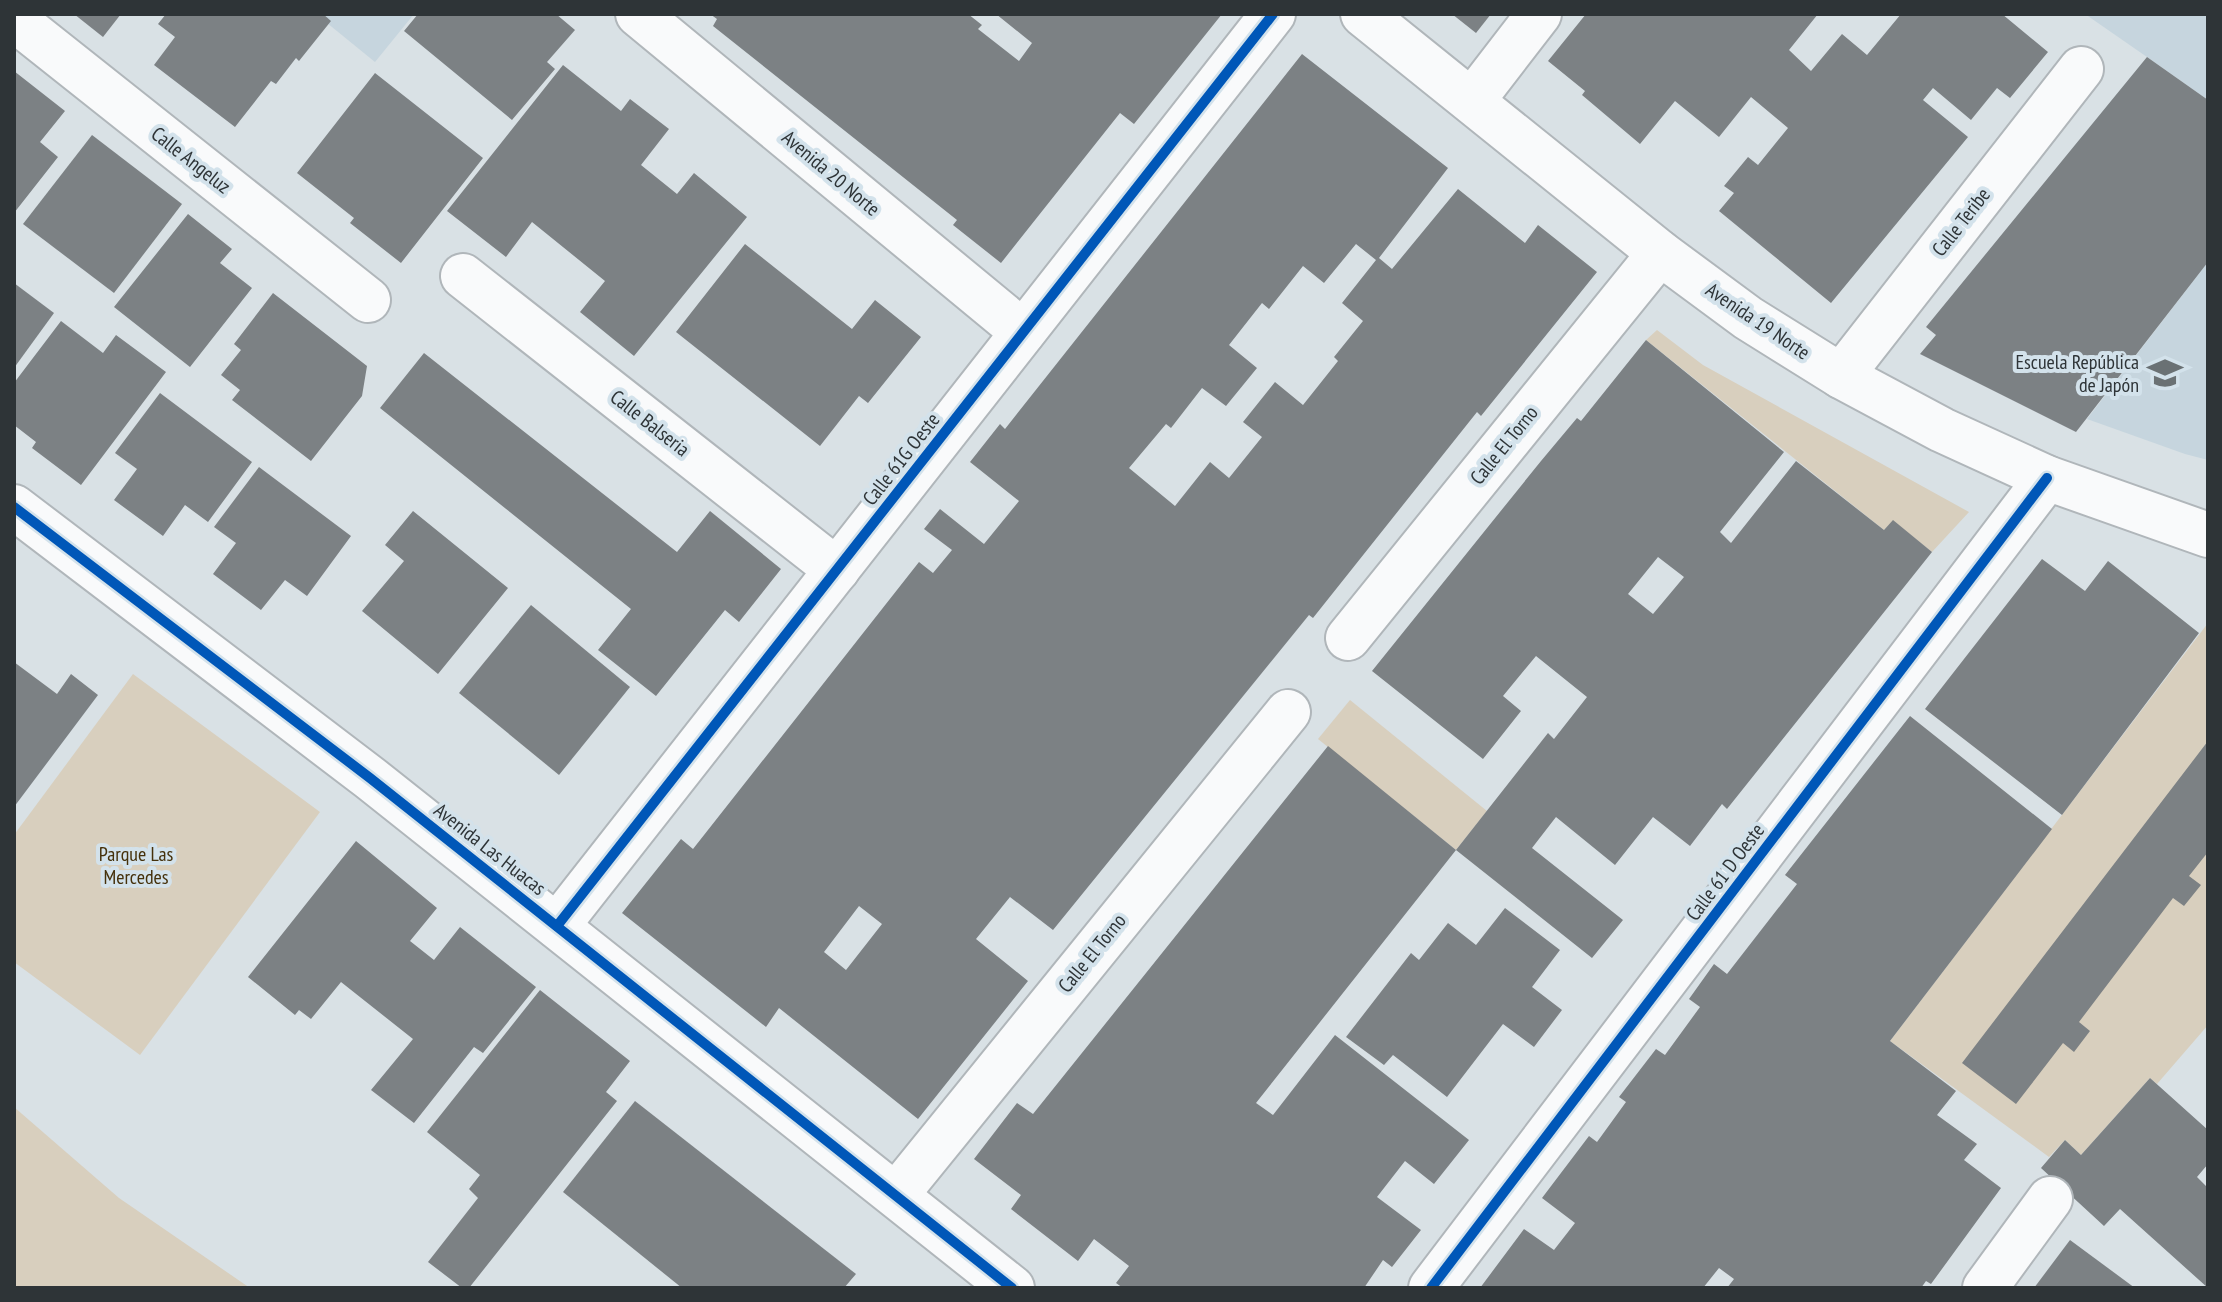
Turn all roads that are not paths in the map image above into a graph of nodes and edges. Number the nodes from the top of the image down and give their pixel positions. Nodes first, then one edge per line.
1 (638, 14) edge
2 (1273, 14) edge
3 (1363, 14) edge
4 (1539, 14) edge
5 (14, 19) edge
6 (2081, 69) dead end
7 (1472, 101) junction
8 (1660, 253) junction
9 (463, 276) dead end
10 (368, 300) dead end
11 (1023, 332) junction
12 (1841, 376) junction
13 (2047, 478) junction
14 (14, 507) edge
15 (2208, 535) edge
16 (837, 570) junction
17 (1348, 638) dead end
18 (1288, 712) dead end
19 (557, 926) junction
20 (896, 1195) junction
21 (2050, 1199) dead end
22 (1012, 1288) edge
23 (1431, 1288) edge
24 (1985, 1288) edge

1 - 11 street, Avenida 20 Norte
2 - 11 street, Calle 61G Oeste
3 - 7 street, Avenida 19 Norte
4 - 7 street
5 - 10 street, Calle Angeluz
6 - 12 street, Calle Teribe
7 - 8 street, Avenida 19 Norte
8 - 12 street, Avenida 19 Norte
8 - 17 street, Calle El Torno
9 - 16 street, Calle Balseria
11 - 16 street, Calle 61G Oeste
12 - 13 street, Avenida 19 Norte
13 - 15 street, Avenida 19 Norte
13 - 23 street, Calle 61 D Oeste
14 - 19 street, Avenida Las Huacas
16 - 19 street, Calle 61G Oeste
18 - 20 street, Calle El Torno
19 - 20 street, Avenida Las Huacas
20 - 22 street, Avenida Las Huacas
21 - 24 street

